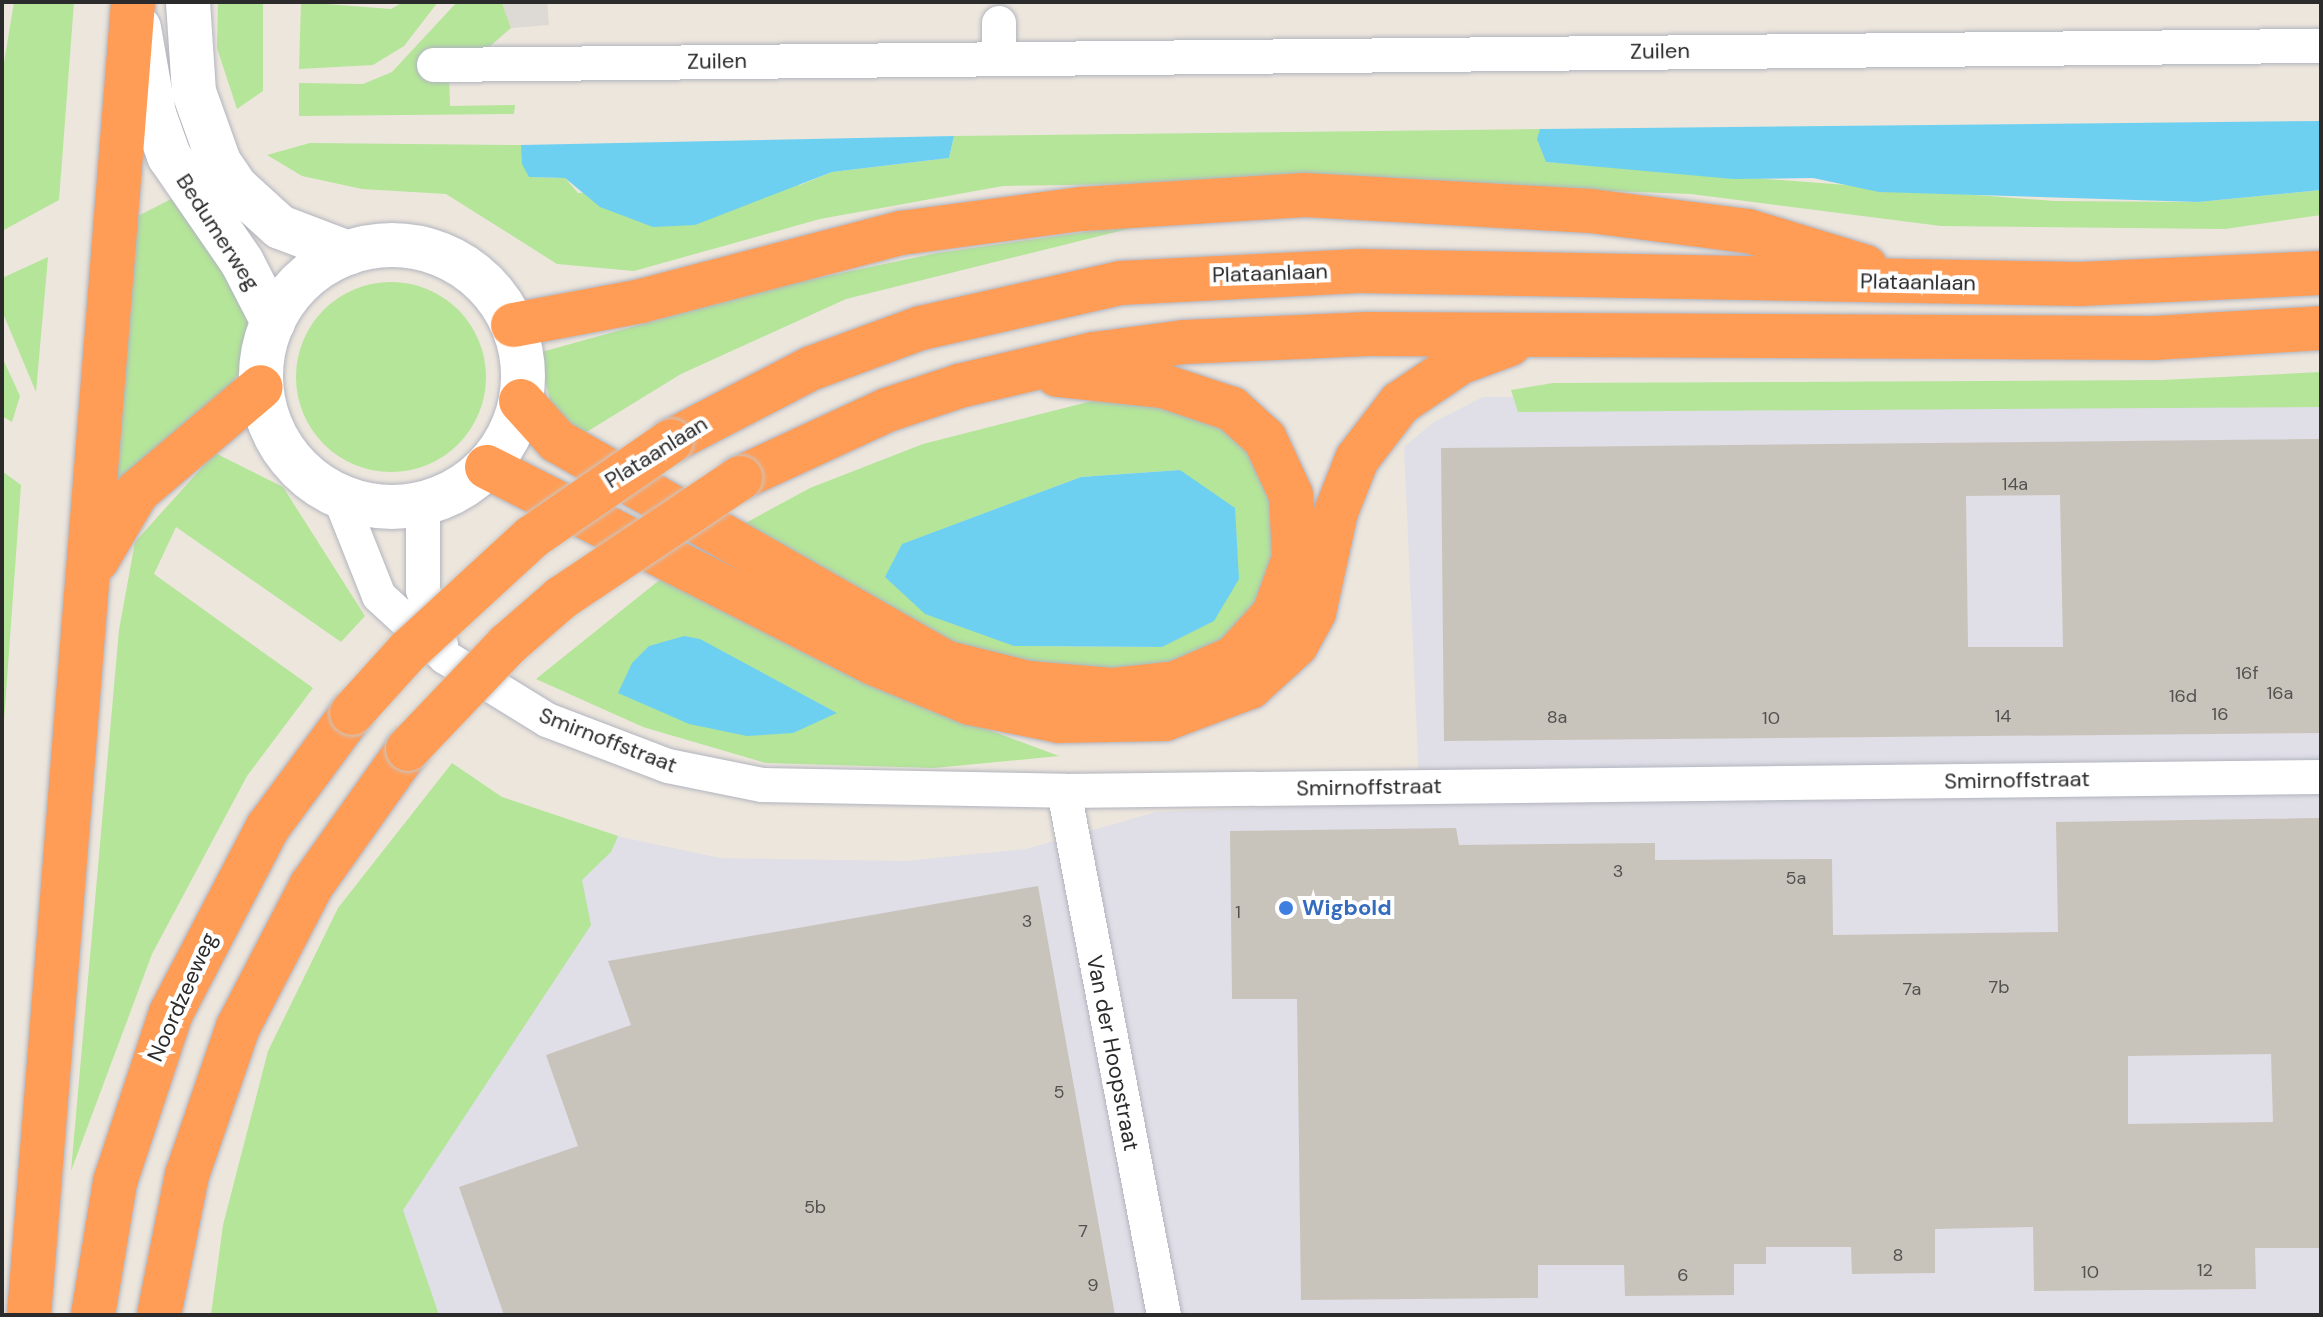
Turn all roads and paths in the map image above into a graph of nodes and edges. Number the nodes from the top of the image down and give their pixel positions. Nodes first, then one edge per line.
1 (135, 2) edge
2 (188, 2) edge
3 (2321, 46) edge
4 (434, 65) dead end
5 (348, 253) junction
6 (2321, 273) edge
7 (1914, 282) junction
8 (273, 322) junction
9 (513, 325) junction
10 (2321, 328) edge
11 (1534, 335) junction
12 (1016, 370) junction
13 (261, 387) junction
14 (521, 401) junction
15 (487, 467) junction
16 (340, 498) junction
17 (423, 504) junction
18 (89, 575) junction
19 (445, 657) junction
20 (352, 713) joint
21 (2321, 777) edge
22 (1064, 791) junction
23 (29, 1315) edge
24 (93, 1315) edge
25 (159, 1315) edge
26 (1164, 1315) edge

1 - 8 main road, Bedumerweg
1 - 18 highway
2 - 5 main road, Bedumerweg
3 - 4 street, Zuilen
5 - 8 main road
5 - 9 main road
6 - 7 highway, Plataanlaan
7 - 9 highway
7 - 20 highway, Plataanlaan, bridge
8 - 13 main road
9 - 14 main road
10 - 11 highway
11 - 12 highway
11 - 15 highway
12 - 14 highway
12 - 25 highway, bridge
13 - 16 main road
13 - 18 highway
14 - 15 main road
15 - 17 main road
16 - 17 main road
16 - 19 street, Smirnoffstraat
17 - 19 street
18 - 23 highway
19 - 22 street, Smirnoffstraat
20 - 24 highway, Noordzeeweg
21 - 22 street, Smirnoffstraat
22 - 26 street, Van der Hoopstraat

